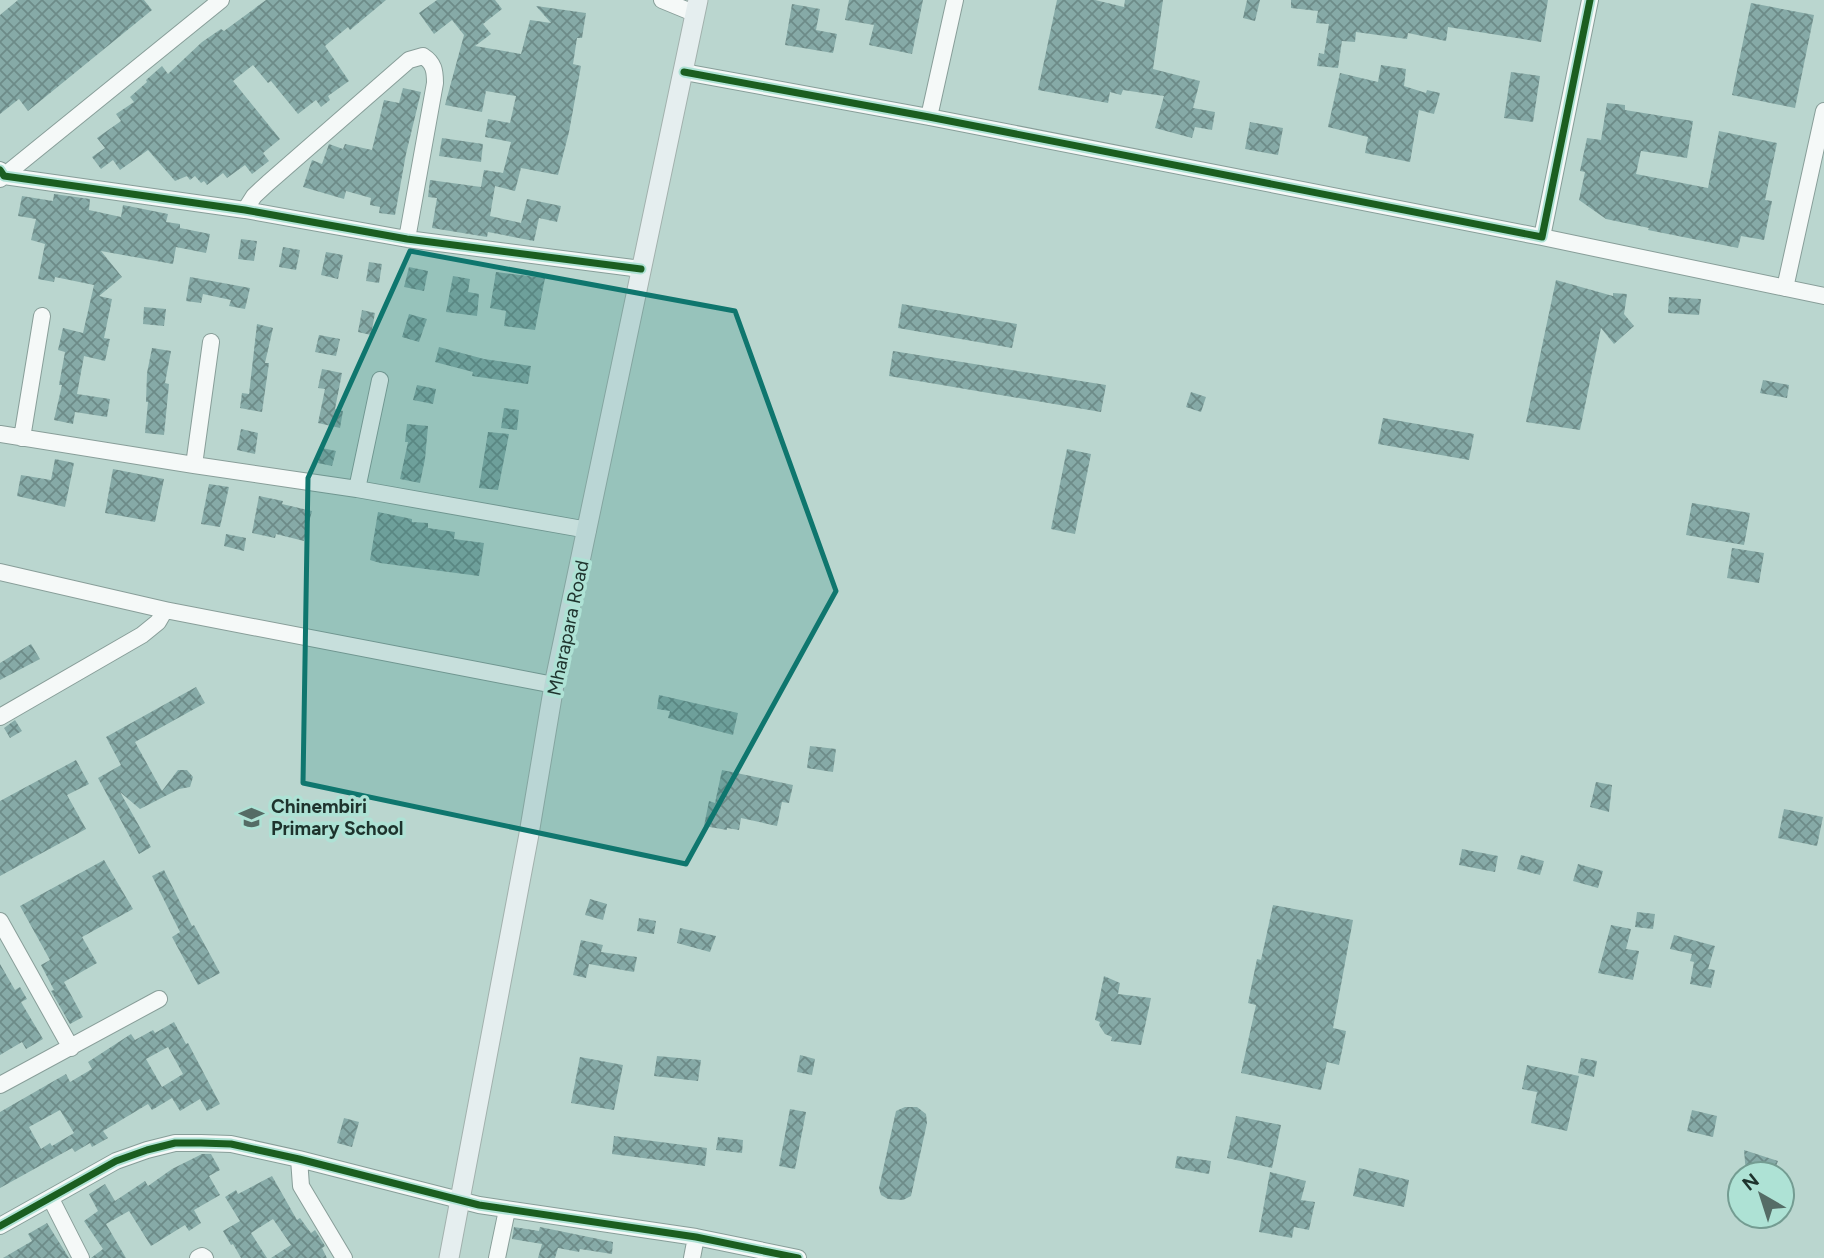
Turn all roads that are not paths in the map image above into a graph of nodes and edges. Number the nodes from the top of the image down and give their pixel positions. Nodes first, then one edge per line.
1 (221, 0) edge
2 (662, 0) edge
3 (955, 0) edge
4 (1590, 0) edge
5 (697, 7) edge
6 (684, 72) junction
7 (1824, 111) edge
8 (929, 117) junction
9 (1, 175) edge
10 (245, 210) junction
11 (1542, 237) junction
12 (407, 239) junction
13 (641, 269) junction
14 (1786, 288) junction
15 (1824, 296) edge
16 (43, 316) dead end
17 (211, 342) dead end
18 (380, 380) dead end
19 (0, 434) edge
20 (22, 438) junction
21 (194, 465) junction
22 (357, 489) junction
23 (588, 530) junction
24 (0, 572) edge
25 (164, 610) junction
26 (554, 685) junction
27 (0, 716) edge
28 (0, 921) edge
29 (159, 999) dead end
30 (71, 1048) junction
31 (0, 1085) edge
32 (299, 1159) junction
33 (51, 1199) junction
34 (459, 1201) junction
35 (507, 1210) junction
36 (0, 1226) edge
37 (696, 1237) junction
38 (80, 1258) edge
39 (198, 1258) edge
40 (205, 1258) edge
41 (344, 1258) edge
42 (449, 1258) edge
43 (497, 1258) edge
44 (692, 1258) edge
45 (798, 1258) edge

1 - 9 street
2 - 5 street
3 - 8 street
4 - 11 street
5 - 6 main road, Mharapara Road
6 - 8 street
6 - 13 main road, Mharapara Road
7 - 14 street
8 - 11 street
9 - 10 street
10 - 12 street
10 - 12 street
11 - 14 street
12 - 13 street
13 - 23 main road, Mharapara Road
14 - 15 street
16 - 20 street
17 - 21 street
18 - 22 street
19 - 20 street
20 - 21 street
21 - 22 street
22 - 23 street
23 - 26 main road, Mharapara Road
24 - 25 street
25 - 26 street
25 - 27 street
26 - 34 main road, Mharapara Road
28 - 30 street
29 - 30 street
30 - 31 street
32 - 33 street
32 - 34 street
32 - 41 street
33 - 36 street
33 - 38 street
34 - 35 street
34 - 42 main road, Mharapara Road
35 - 37 street
35 - 43 street
37 - 44 street
37 - 45 street
39 - 40 street

